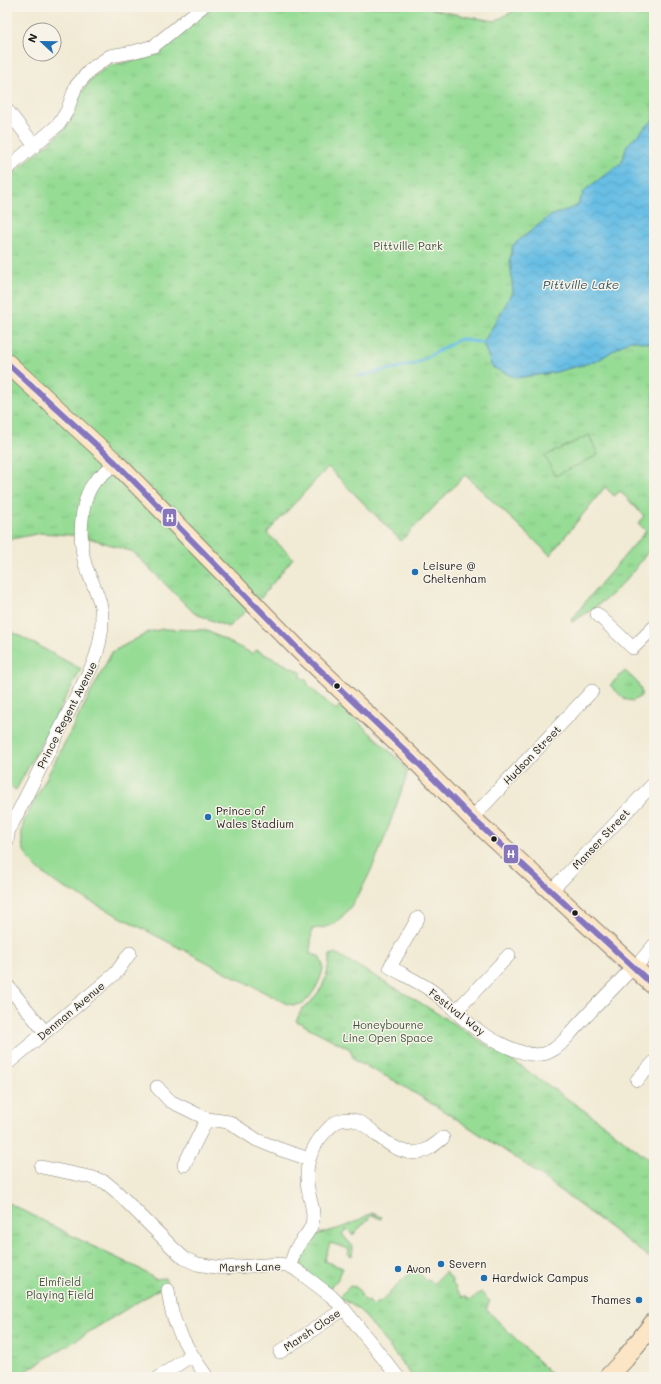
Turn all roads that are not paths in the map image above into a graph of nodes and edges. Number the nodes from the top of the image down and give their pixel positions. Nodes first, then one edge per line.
1 (202, 7) edge
2 (7, 110) edge
3 (35, 146) junction
4 (7, 169) edge
5 (7, 363) edge
6 (116, 463) junction
7 (597, 614) dead end
8 (654, 627) edge
9 (592, 691) dead end
10 (652, 785) edge
11 (472, 818) junction
12 (7, 836) edge
13 (552, 891) junction
14 (418, 918) dead end
15 (654, 945) edge
16 (130, 953) dead end
17 (509, 955) dead end
18 (633, 968) junction
19 (7, 985) edge
20 (654, 986) edge
21 (456, 1011) junction
22 (45, 1032) junction
23 (654, 1062) edge
24 (7, 1064) edge
25 (636, 1080) dead end
26 (157, 1087) dead end
27 (207, 1119) junction
28 (443, 1138) dead end
29 (309, 1159) junction
30 (184, 1165) dead end
31 (41, 1167) dead end
32 (290, 1266) junction
33 (168, 1290) dead end
34 (344, 1309) junction
35 (654, 1322) edge
36 (280, 1352) dead end
37 (192, 1355) junction
38 (159, 1377) edge
39 (207, 1377) edge
40 (398, 1377) edge
41 (608, 1377) edge

1 - 3 street
2 - 3 street
3 - 4 street
5 - 6 street
6 - 11 street
6 - 12 street, Prince Regent Avenue
7 - 8 street
9 - 11 street, Hudson Street
10 - 13 street, Manser Street
11 - 13 street
13 - 18 street
14 - 21 street, Festival Way
15 - 18 street, Festival Way
16 - 22 street, Denman Avenue
17 - 21 street
18 - 20 street
18 - 21 street, Festival Way
19 - 22 street
22 - 24 street, Denman Avenue
23 - 25 street
26 - 27 street
27 - 29 street
27 - 30 street
28 - 29 street
29 - 32 street
31 - 32 street, Marsh Lane
32 - 34 street, Marsh Lane
33 - 37 street
34 - 36 street, Marsh Close
34 - 40 street, Marsh Lane
35 - 41 street
37 - 38 street
37 - 39 street

